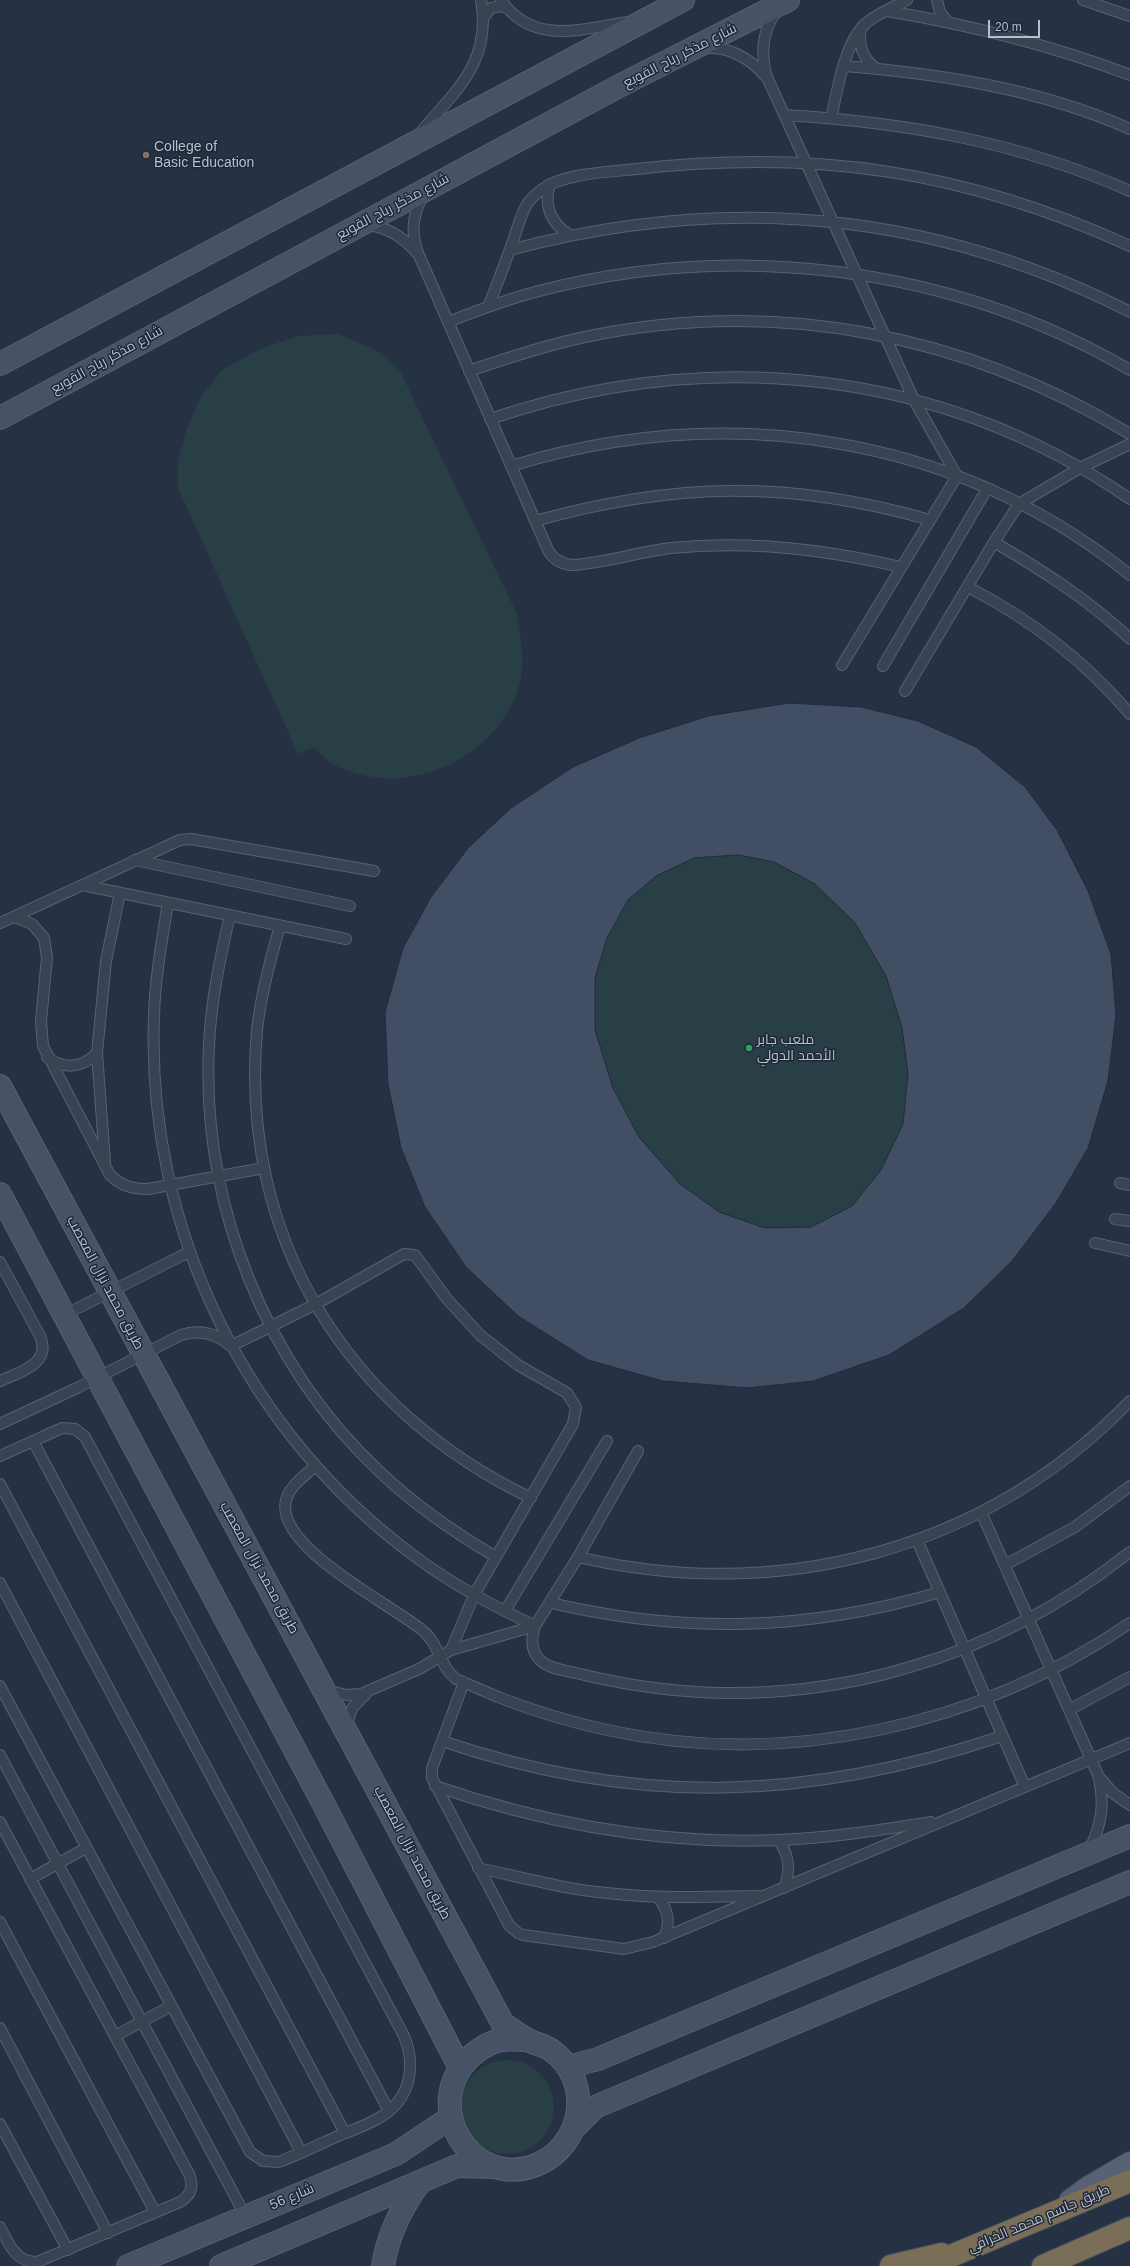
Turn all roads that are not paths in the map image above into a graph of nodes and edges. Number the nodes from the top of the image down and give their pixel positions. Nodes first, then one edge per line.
1 (481, 0) edge
2 (684, 0) edge
3 (907, 0) edge
4 (937, 0) edge
5 (1083, 0) edge
6 (787, 1) edge
7 (504, 4) edge
8 (887, 11) junction
9 (1130, 16) edge
10 (484, 17) junction
11 (648, 19) junction
12 (947, 21) junction
13 (862, 27) junction
14 (696, 48) junction
15 (844, 66) junction
16 (876, 68) junction
17 (1130, 75) edge
18 (767, 77) junction
19 (784, 115) junction
20 (831, 118) junction
21 (1130, 129) edge
22 (407, 148) junction
23 (806, 162) junction
24 (550, 184) junction
25 (431, 187) junction
26 (1130, 191) edge
27 (833, 222) junction
28 (359, 225) junction
29 (570, 235) junction
30 (1130, 246) edge
31 (510, 250) junction
32 (418, 253) junction
33 (857, 274) junction
34 (488, 307) junction
35 (1130, 312) edge
36 (448, 322) junction
37 (885, 336) junction
38 (0, 364) edge
39 (1130, 370) edge
40 (469, 371) junction
41 (914, 400) junction
42 (0, 418) edge
43 (490, 419) junction
44 (1130, 434) edge
45 (1130, 444) edge
46 (511, 466) junction
47 (1080, 468) junction
48 (957, 476) junction
49 (987, 489) junction
50 (1130, 499) edge
51 (1019, 504) junction
52 (930, 520) junction
53 (535, 521) junction
54 (994, 542) junction
55 (901, 567) junction
56 (1130, 575) edge
57 (968, 587) junction
58 (1130, 639) edge
59 (842, 665) dead end
60 (883, 666) dead end
61 (905, 691) dead end
62 (1130, 714) edge
63 (135, 860) junction
64 (374, 870) dead end
65 (82, 885) junction
66 (120, 893) junction
67 (168, 903) junction
68 (350, 906) dead end
69 (230, 915) junction
70 (14, 917) junction
71 (0, 923) edge
72 (280, 926) junction
73 (346, 939) dead end
74 (97, 1053) junction
75 (47, 1057) junction
76 (0, 1086) edge
77 (105, 1168) junction
78 (264, 1168) junction
79 (219, 1177) junction
80 (170, 1186) junction
81 (0, 1194) edge
82 (1115, 1219) dead end
83 (1130, 1221) edge
84 (1095, 1243) dead end
85 (1130, 1251) edge
86 (189, 1252) junction
87 (0, 1262) edge
88 (109, 1291) junction
89 (316, 1304) junction
90 (64, 1315) junction
91 (271, 1327) junction
92 (231, 1346) junction
93 (143, 1356) junction
94 (97, 1379) junction
95 (0, 1380) edge
96 (1130, 1401) edge
97 (0, 1424) edge
98 (33, 1441) junction
99 (607, 1441) dead end
100 (638, 1451) dead end
101 (0, 1456) edge
102 (315, 1466) junction
103 (0, 1484) edge
104 (1130, 1486) edge
105 (530, 1498) junction
106 (982, 1512) junction
107 (917, 1540) junction
108 (1130, 1552) edge
109 (496, 1557) junction
110 (578, 1557) junction
111 (1005, 1565) junction
112 (0, 1583) edge
113 (940, 1592) junction
114 (474, 1595) junction
115 (551, 1603) junction
116 (505, 1611) junction
117 (1029, 1619) junction
118 (1130, 1623) edge
119 (535, 1626) junction
120 (965, 1649) junction
121 (451, 1650) junction
122 (441, 1658) junction
123 (1052, 1670) junction
124 (1130, 1677) edge
125 (464, 1682) junction
126 (325, 1689) junction
127 (1, 1691) edge
128 (368, 1692) junction
129 (986, 1699) junction
130 (1069, 1710) junction
131 (345, 1727) junction
132 (1002, 1736) junction
133 (442, 1741) junction
134 (1130, 1743) edge
135 (0, 1755) edge
136 (1091, 1759) junction
137 (1098, 1775) junction
138 (435, 1786) junction
139 (1025, 1787) junction
140 (1130, 1804) edge
141 (945, 1820) junction
142 (0, 1822) edge
143 (1130, 1836) edge
144 (778, 1840) junction
145 (86, 1848) junction
146 (1087, 1854) junction
147 (58, 1864) junction
148 (478, 1868) junction
149 (30, 1879) junction
150 (1130, 1882) edge
151 (784, 1888) junction
152 (764, 1896) junction
153 (657, 1897) junction
154 (0, 1922) edge
155 (664, 1938) junction
156 (171, 2006) junction
157 (142, 2022) junction
158 (0, 2028) edge
159 (115, 2036) junction
160 (527, 2040) junction
161 (460, 2068) junction
162 (568, 2068) junction
163 (389, 2111) junction
164 (450, 2118) junction
165 (0, 2124) edge
166 (575, 2127) junction
167 (345, 2133) junction
168 (301, 2152) junction
169 (1130, 2164) edge
170 (498, 2167) junction
171 (1130, 2181) edge
172 (420, 2182) junction
173 (1057, 2211) junction
174 (155, 2212) junction
175 (246, 2217) junction
176 (0, 2227) edge
177 (1130, 2228) edge
178 (108, 2233) junction
179 (970, 2247) junction
180 (68, 2250) junction
181 (172, 2258) edge
182 (128, 2266) edge
183 (221, 2266) edge
184 (383, 2266) edge
185 (891, 2266) edge
186 (927, 2266) edge
187 (1043, 2266) edge

1 - 10 lane
2 - 11 street
3 - 8 lane
4 - 12 lane
5 - 9 lane
6 - 14 street, شارع مذكر رباح القوبع
6 - 18 lane
7 - 10 lane
7 - 11 lane
8 - 12 lane
8 - 13 lane
10 - 22 lane
11 - 22 street
12 - 17 lane
13 - 15 lane
13 - 16 lane
14 - 18 lane
14 - 25 street, شارع مذكر رباح القوبع
15 - 16 lane
15 - 20 lane
16 - 21 lane
18 - 19 lane
19 - 20 lane
19 - 23 lane
20 - 26 lane
22 - 38 street
23 - 24 lane
23 - 27 lane
23 - 30 lane
24 - 29 lane
24 - 31 lane
25 - 28 street, شارع مذكر رباح القوبع
25 - 32 lane
27 - 29 lane
27 - 33 lane
27 - 35 lane
28 - 32 lane
28 - 42 street, شارع مذكر رباح القوبع
29 - 31 lane
31 - 34 lane
32 - 36 lane
33 - 34 lane
33 - 37 lane
33 - 39 lane
34 - 36 lane
36 - 40 lane
37 - 40 lane
37 - 41 lane
37 - 44 lane
40 - 43 lane
41 - 43 lane
41 - 47 lane
41 - 48 lane
43 - 46 lane
45 - 47 lane
46 - 48 lane
46 - 53 lane
47 - 50 lane
47 - 51 lane
48 - 49 lane
48 - 52 lane
49 - 51 lane
49 - 60 lane
51 - 54 lane
51 - 56 lane
52 - 53 lane
52 - 55 lane
53 - 55 lane
54 - 57 lane
54 - 58 lane
55 - 59 lane
57 - 61 lane
57 - 62 lane
63 - 64 lane
63 - 65 lane
63 - 68 lane
65 - 66 lane
65 - 70 lane
66 - 67 lane
66 - 74 lane
67 - 69 lane
67 - 80 lane
69 - 72 lane
69 - 79 lane
70 - 71 lane
70 - 75 lane
72 - 73 lane
72 - 78 lane
74 - 75 lane
74 - 77 lane
75 - 77 lane
76 - 88 street, طريق محمد نزال المعصب
77 - 80 lane
78 - 79 lane
78 - 89 lane
79 - 80 lane
79 - 91 lane
80 - 86 lane
81 - 90 street
82 - 83 lane
84 - 85 lane
86 - 88 lane
86 - 92 lane
87 - 95 lane
88 - 90 lane
88 - 93 street, طريق محمد نزال المعصب
89 - 91 lane
89 - 105 lane
89 - 105 lane
90 - 94 street
91 - 92 lane
91 - 109 lane
92 - 93 lane
92 - 102 lane
93 - 94 lane
93 - 126 street, طريق محمد نزال المعصب
94 - 97 lane
94 - 161 street
96 - 106 lane
98 - 101 lane
98 - 163 lane
98 - 163 lane
99 - 116 lane
100 - 110 lane
102 - 114 lane
102 - 122 lane
103 - 167 lane
104 - 111 lane
105 - 109 lane
106 - 107 lane
106 - 111 lane
107 - 110 lane
107 - 113 lane
108 - 117 lane
109 - 114 lane
110 - 115 lane
111 - 117 lane
112 - 168 lane
113 - 115 lane
113 - 120 lane
114 - 116 lane
114 - 121 lane
115 - 119 lane
116 - 119 lane
117 - 120 lane
117 - 123 lane
118 - 123 lane
119 - 120 lane
119 - 121 lane
120 - 129 lane
121 - 122 lane
122 - 125 lane
122 - 128 lane
123 - 129 lane
123 - 130 lane
124 - 130 lane
125 - 129 lane
125 - 133 lane
126 - 128 lane
126 - 131 street, طريق محمد نزال المعصب
127 - 145 lane
128 - 131 lane
129 - 132 lane
130 - 136 lane
131 - 160 street, طريق محمد نزال المعصب
132 - 133 lane
132 - 139 lane
133 - 138 lane
134 - 136 lane
135 - 147 lane
136 - 137 lane
136 - 139 lane
137 - 140 lane
137 - 146 lane
138 - 144 lane
138 - 148 lane
139 - 141 lane
141 - 144 lane
141 - 151 lane
142 - 149 lane
143 - 146 street
144 - 151 lane
145 - 147 lane
145 - 156 lane
146 - 162 street
147 - 149 lane
147 - 157 lane
148 - 153 lane
148 - 155 lane
149 - 159 lane
150 - 166 street
151 - 152 lane
152 - 153 lane
152 - 155 lane
153 - 155 lane
154 - 174 lane
156 - 157 lane
156 - 168 lane
157 - 159 lane
157 - 175 lane
158 - 178 lane
159 - 174 lane
160 - 161 street
160 - 162 street
161 - 164 street
162 - 166 street
163 - 167 lane
164 - 170 street
164 - 175 street, شارع 56
165 - 180 lane
166 - 170 street
167 - 168 lane
169 - 173 main road
170 - 172 street
171 - 173 highway, طريق جاسم محمد الخرافي
172 - 183 street
172 - 184 street
173 - 179 highway, طريق جاسم محمد الخرافي
174 - 178 lane
175 - 181 street, شارع 56
176 - 180 lane
177 - 187 highway
178 - 180 lane
179 - 185 highway
179 - 186 highway, طريق جاسم محمد الخرافي
181 - 182 street, شارع 56

